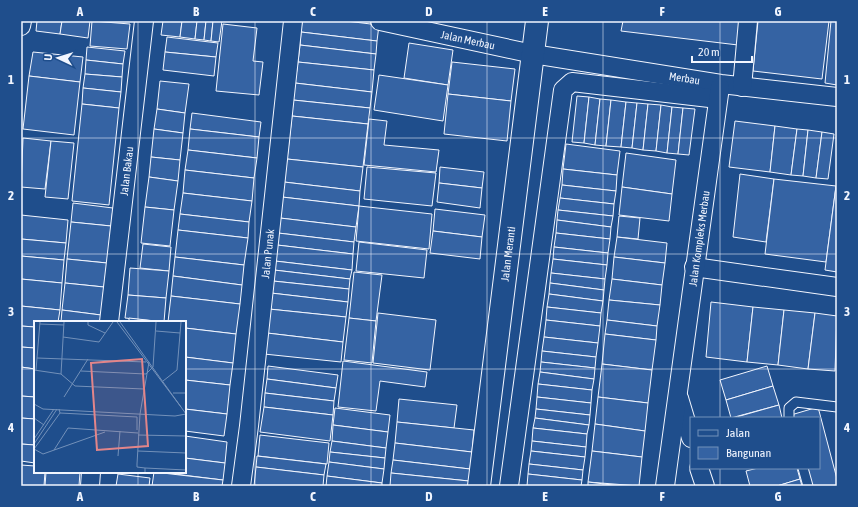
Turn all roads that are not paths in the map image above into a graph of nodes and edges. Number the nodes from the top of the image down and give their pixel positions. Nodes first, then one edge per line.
1 (22, 21) edge
2 (144, 21) edge
3 (293, 21) edge
4 (380, 21) edge
5 (537, 21) edge
6 (748, 21) edge
7 (21, 26) edge
8 (533, 54) junction
9 (742, 87) junction
10 (719, 92) junction
11 (837, 97) edge
12 (694, 267) junction
13 (837, 287) edge
14 (109, 321) edge
15 (678, 392) junction
16 (837, 407) edge
17 (789, 417) edge
18 (690, 434) edge
19 (700, 469) edge
20 (803, 469) edge
21 (91, 473) edge
22 (90, 486) edge
23 (241, 486) edge
24 (479, 486) edge
25 (509, 486) edge
26 (665, 486) edge
27 (705, 486) edge
28 (808, 486) edge

1 - 7 street
2 - 14 street, Jalan Bakau
3 - 23 street, Jalan Punak
4 - 8 street, Jalan Merbau
5 - 8 street, Jalan Meranti
6 - 9 street
8 - 10 street, Merbau
8 - 24 street, Jalan Meranti
9 - 10 street, Merbau
9 - 11 street, Merbau
10 - 12 street, Jalan Kompleks Merbau
10 - 25 street
12 - 13 street
12 - 15 street, Jalan Kompleks Merbau
15 - 18 street, Jalan Kompleks Merbau
15 - 26 street, Jalan Kompleks Merbau
16 - 17 lane
19 - 27 street
20 - 28 lane
21 - 22 street

